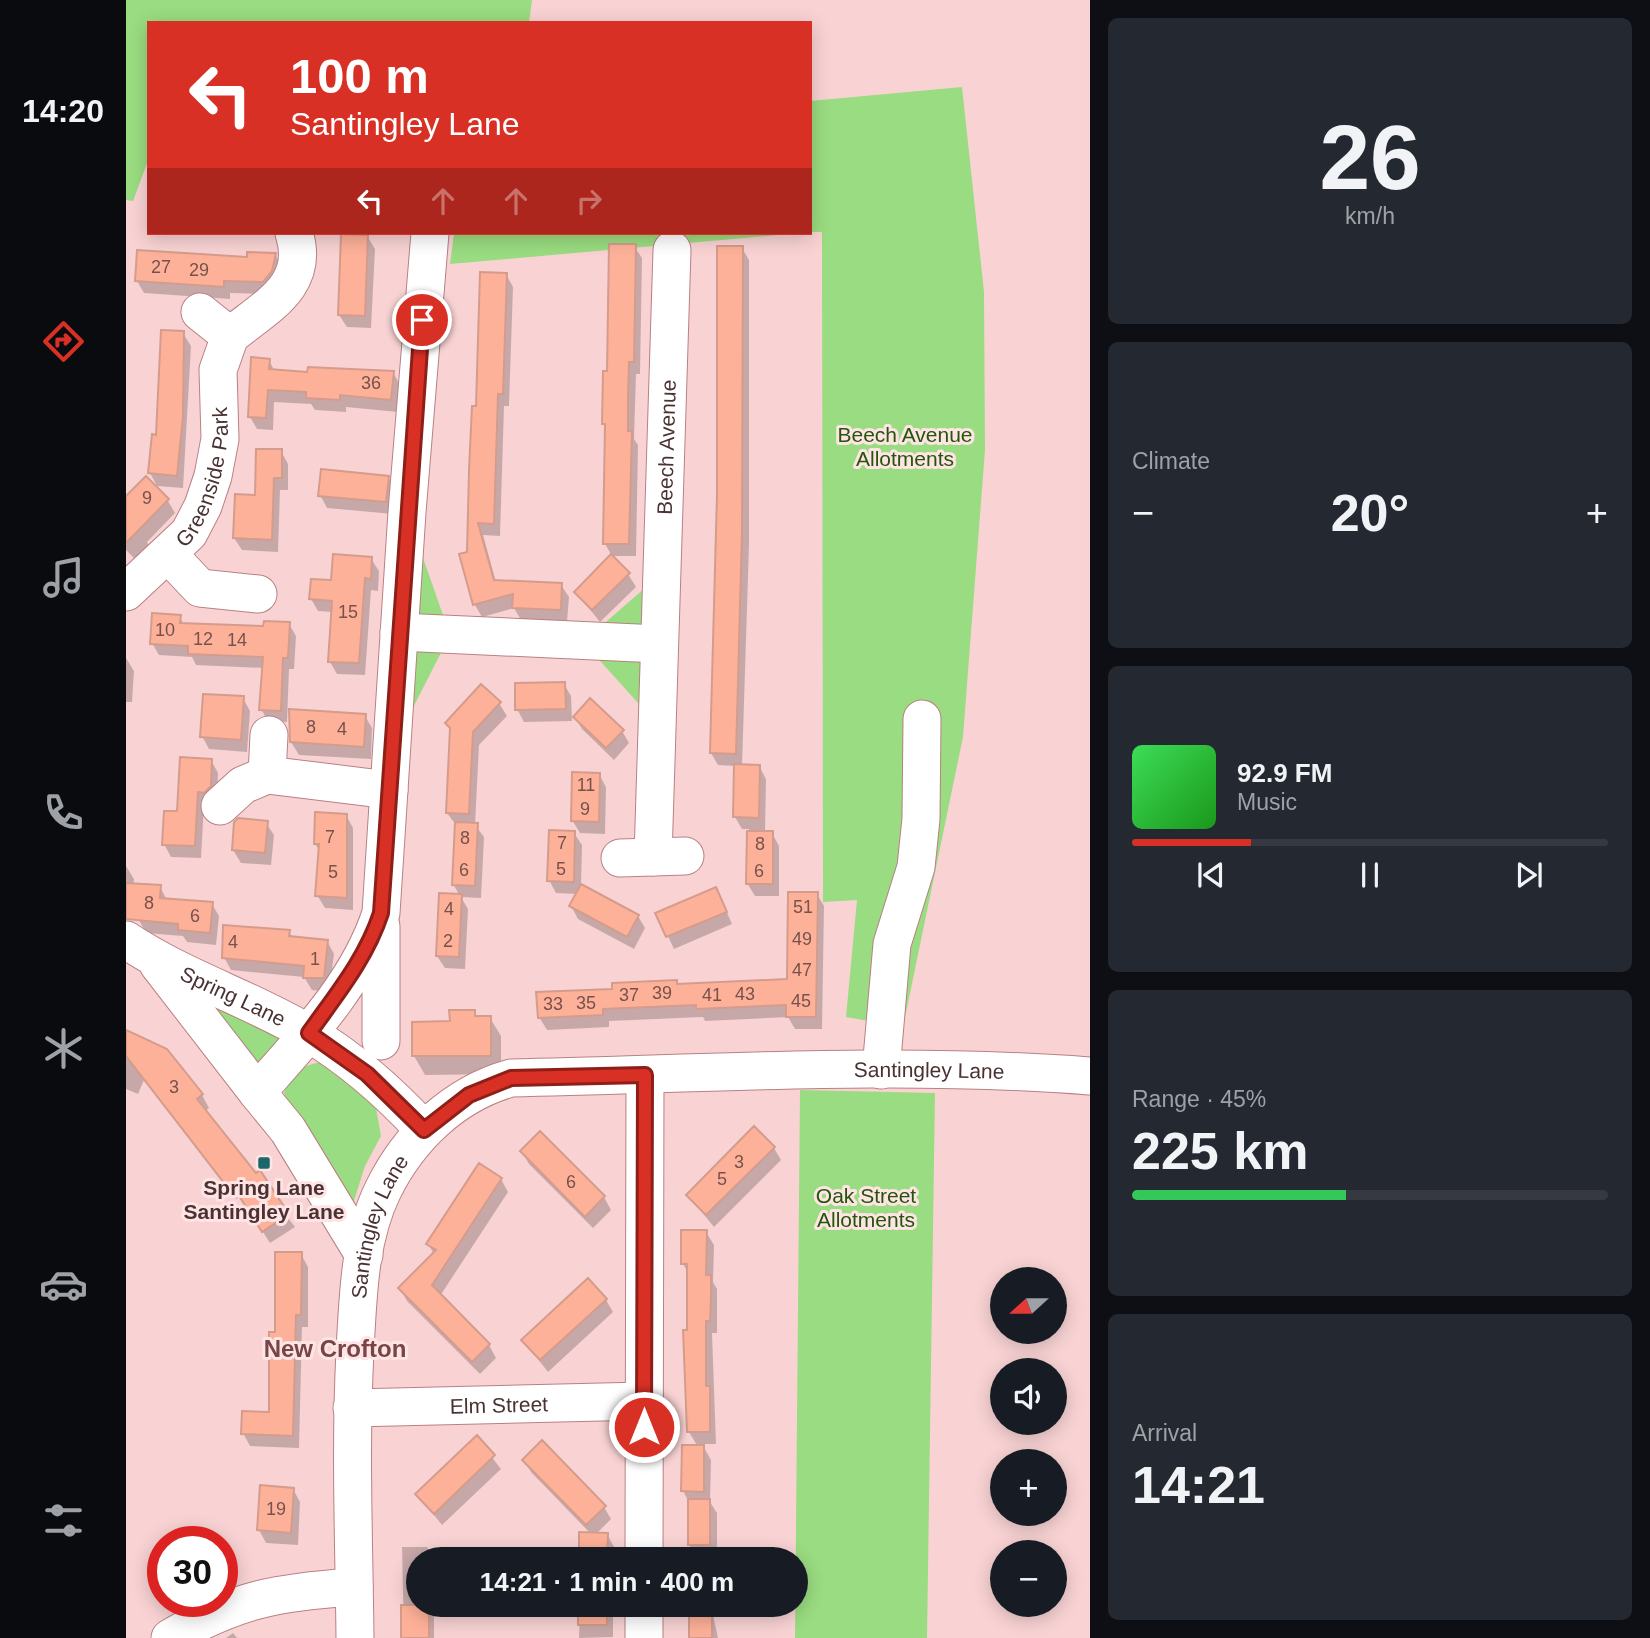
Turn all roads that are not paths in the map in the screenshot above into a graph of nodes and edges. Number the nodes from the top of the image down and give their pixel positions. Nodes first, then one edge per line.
1 (294, 235) edge
2 (430, 235) edge
3 (672, 250) dead end
4 (200, 312) dead end
5 (230, 336) junction
6 (168, 554) junction
7 (128, 586) edge
8 (258, 594) dead end
9 (399, 632) junction
10 (659, 644) junction
11 (922, 719) dead end
12 (269, 735) dead end
13 (267, 775) junction
14 (389, 790) junction
15 (220, 806) dead end
16 (653, 857) dead end
17 (381, 913) junction
18 (126, 940) edge
19 (156, 960) junction
20 (309, 1033) junction
21 (381, 1041) dead end
22 (881, 1070) junction
23 (645, 1075) junction
24 (1090, 1076) edge
25 (257, 1092) junction
26 (424, 1130) junction
27 (364, 1255) junction
28 (644, 1401) junction
29 (352, 1408) junction
30 (644, 1547) edge
31 (354, 1587) junction
32 (644, 1617) edge
33 (170, 1638) edge
34 (355, 1638) edge
35 (644, 1638) edge

1 - 5 street
2 - 9 street
3 - 10 street, Beech Avenue
4 - 5 street
5 - 6 street, Greenside Park
6 - 7 street, Greenside Park
6 - 8 street
9 - 10 street
9 - 14 street
10 - 16 street, Beech Avenue
11 - 22 street
12 - 13 street
13 - 14 street
13 - 15 street
14 - 17 street
17 - 20 street
17 - 21 street
18 - 19 street, Spring Lane
19 - 20 street, Spring Lane
19 - 25 street, Spring Lane
20 - 25 street, Spring Lane
20 - 26 street, Spring Lane
22 - 23 street, Santingley Lane
22 - 24 street, Santingley Lane
23 - 26 street, Santingley Lane
23 - 28 street
25 - 27 street, Spring Lane
26 - 27 street, Santingley Lane
27 - 29 street, Santingley Lane
28 - 29 street, Elm Street
28 - 30 street
29 - 31 street, Santingley Lane
31 - 33 street
31 - 34 street, Santingley Lane
32 - 35 street

